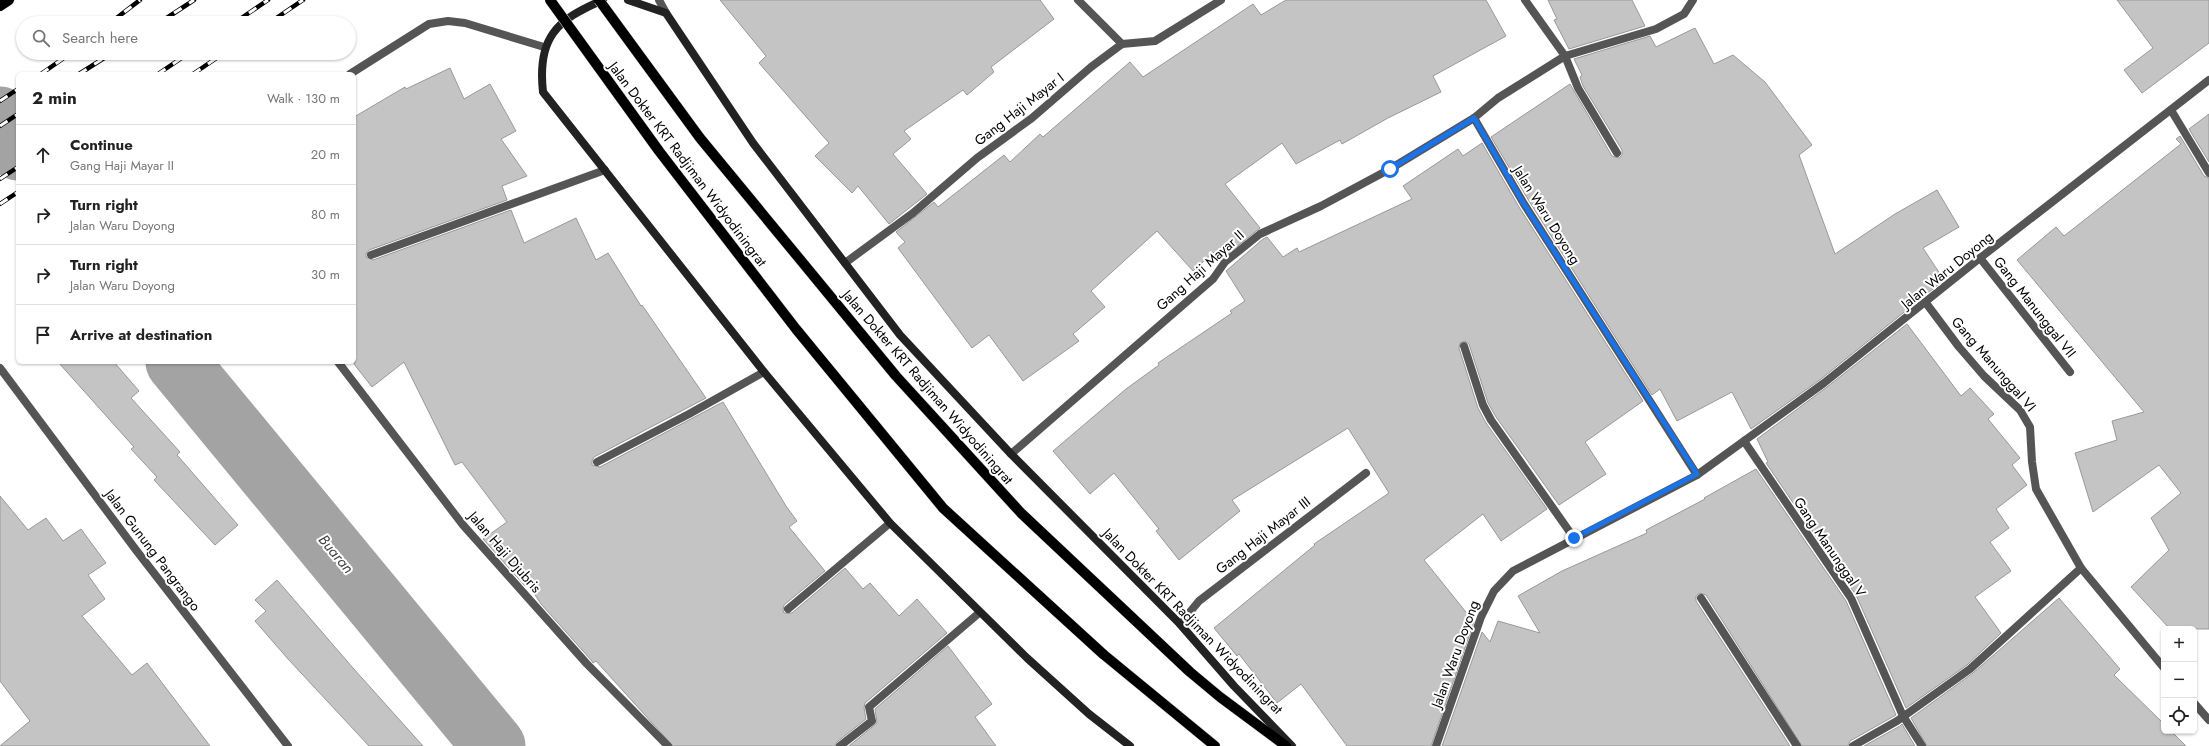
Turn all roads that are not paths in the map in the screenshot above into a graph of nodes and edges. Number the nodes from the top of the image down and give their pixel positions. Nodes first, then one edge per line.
1 (9, 0) edge
2 (550, 0) edge
3 (599, 0) edge
4 (603, 0) edge
5 (628, 0) edge
6 (659, 0) edge
7 (1078, 0) edge
8 (1221, 0) edge
9 (1525, 0) edge
10 (1693, 0) edge
11 (0, 6) edge
12 (666, 13) junction
13 (1122, 44) junction
14 (544, 47) junction
15 (1565, 56) junction
16 (353, 72) edge
17 (2209, 80) edge
18 (2171, 110) junction
19 (1474, 118) junction
20 (1617, 153) dead end
21 (605, 170) junction
22 (2209, 173) edge
23 (371, 255) dead end
24 (1980, 258) junction
25 (845, 263) junction
26 (1926, 303) junction
27 (1464, 346) dead end
28 (340, 364) edge
29 (0, 368) edge
30 (764, 372) junction
31 (2070, 372) dead end
32 (1744, 441) junction
33 (1011, 454) junction
34 (597, 462) dead end
35 (1366, 473) dead end
36 (1697, 474) junction
37 (890, 523) junction
38 (1574, 538) junction
39 (2081, 568) junction
40 (1701, 598) dead end
41 (788, 609) dead end
42 (979, 613) junction
43 (1180, 624) junction
44 (2161, 664) edge
45 (2197, 706) edge
46 (1903, 716) junction
47 (2209, 720) edge
48 (288, 746) edge
49 (668, 746) edge
50 (840, 746) edge
51 (1130, 746) edge
52 (1215, 746) edge
53 (1286, 746) edge
54 (1292, 746) edge
55 (1436, 746) edge
56 (1797, 746) edge
57 (1853, 746) edge
58 (1922, 746) edge

1 - 11 main road
2 - 52 main road, Jalan Dokter KRT Radjiman Widyodiningrat, bridge
3 - 53 main road, Jalan Dokter KRT Radjiman Widyodiningrat, bridge
4 - 14 street
5 - 12 street
6 - 12 street
7 - 13 street
8 - 13 street
9 - 15 street
10 - 15 street
12 - 25 street, Jalan Dokter KRT Radjiman Widyodiningrat
13 - 25 street, Gang Haji Mayar I
14 - 16 street
14 - 21 street
15 - 19 street
15 - 20 street
17 - 18 street, Jalan Waru Doyong
18 - 22 street
18 - 24 street, Jalan Waru Doyong
19 - 33 street, Gang Haji Mayar II
19 - 36 street, Jalan Waru Doyong
21 - 23 street
21 - 30 street
24 - 26 street, Jalan Waru Doyong
24 - 31 street, Gang Manunggal VII
25 - 33 street, Jalan Dokter KRT Radjiman Widyodiningrat
26 - 32 street, Jalan Waru Doyong
26 - 39 street, Gang Manunggal VI
27 - 38 street
28 - 49 street, Jalan Haji Djubris
29 - 48 street, Jalan Gunung Pangrango
30 - 34 street
30 - 37 street
32 - 36 street, Jalan Waru Doyong
32 - 46 street, Gang Manunggal V
33 - 43 street, Jalan Dokter KRT Radjiman Widyodiningrat
35 - 43 street, Gang Haji Mayar III
36 - 38 street, Jalan Waru Doyong
37 - 41 street
37 - 42 street
38 - 55 street, Jalan Waru Doyong
39 - 44 street, Gang Manunggal VI
39 - 46 street
40 - 56 street
42 - 50 street
42 - 51 street
43 - 54 street, Jalan Dokter KRT Radjiman Widyodiningrat
45 - 47 street
46 - 57 street
46 - 58 street, Gang Manunggal V

